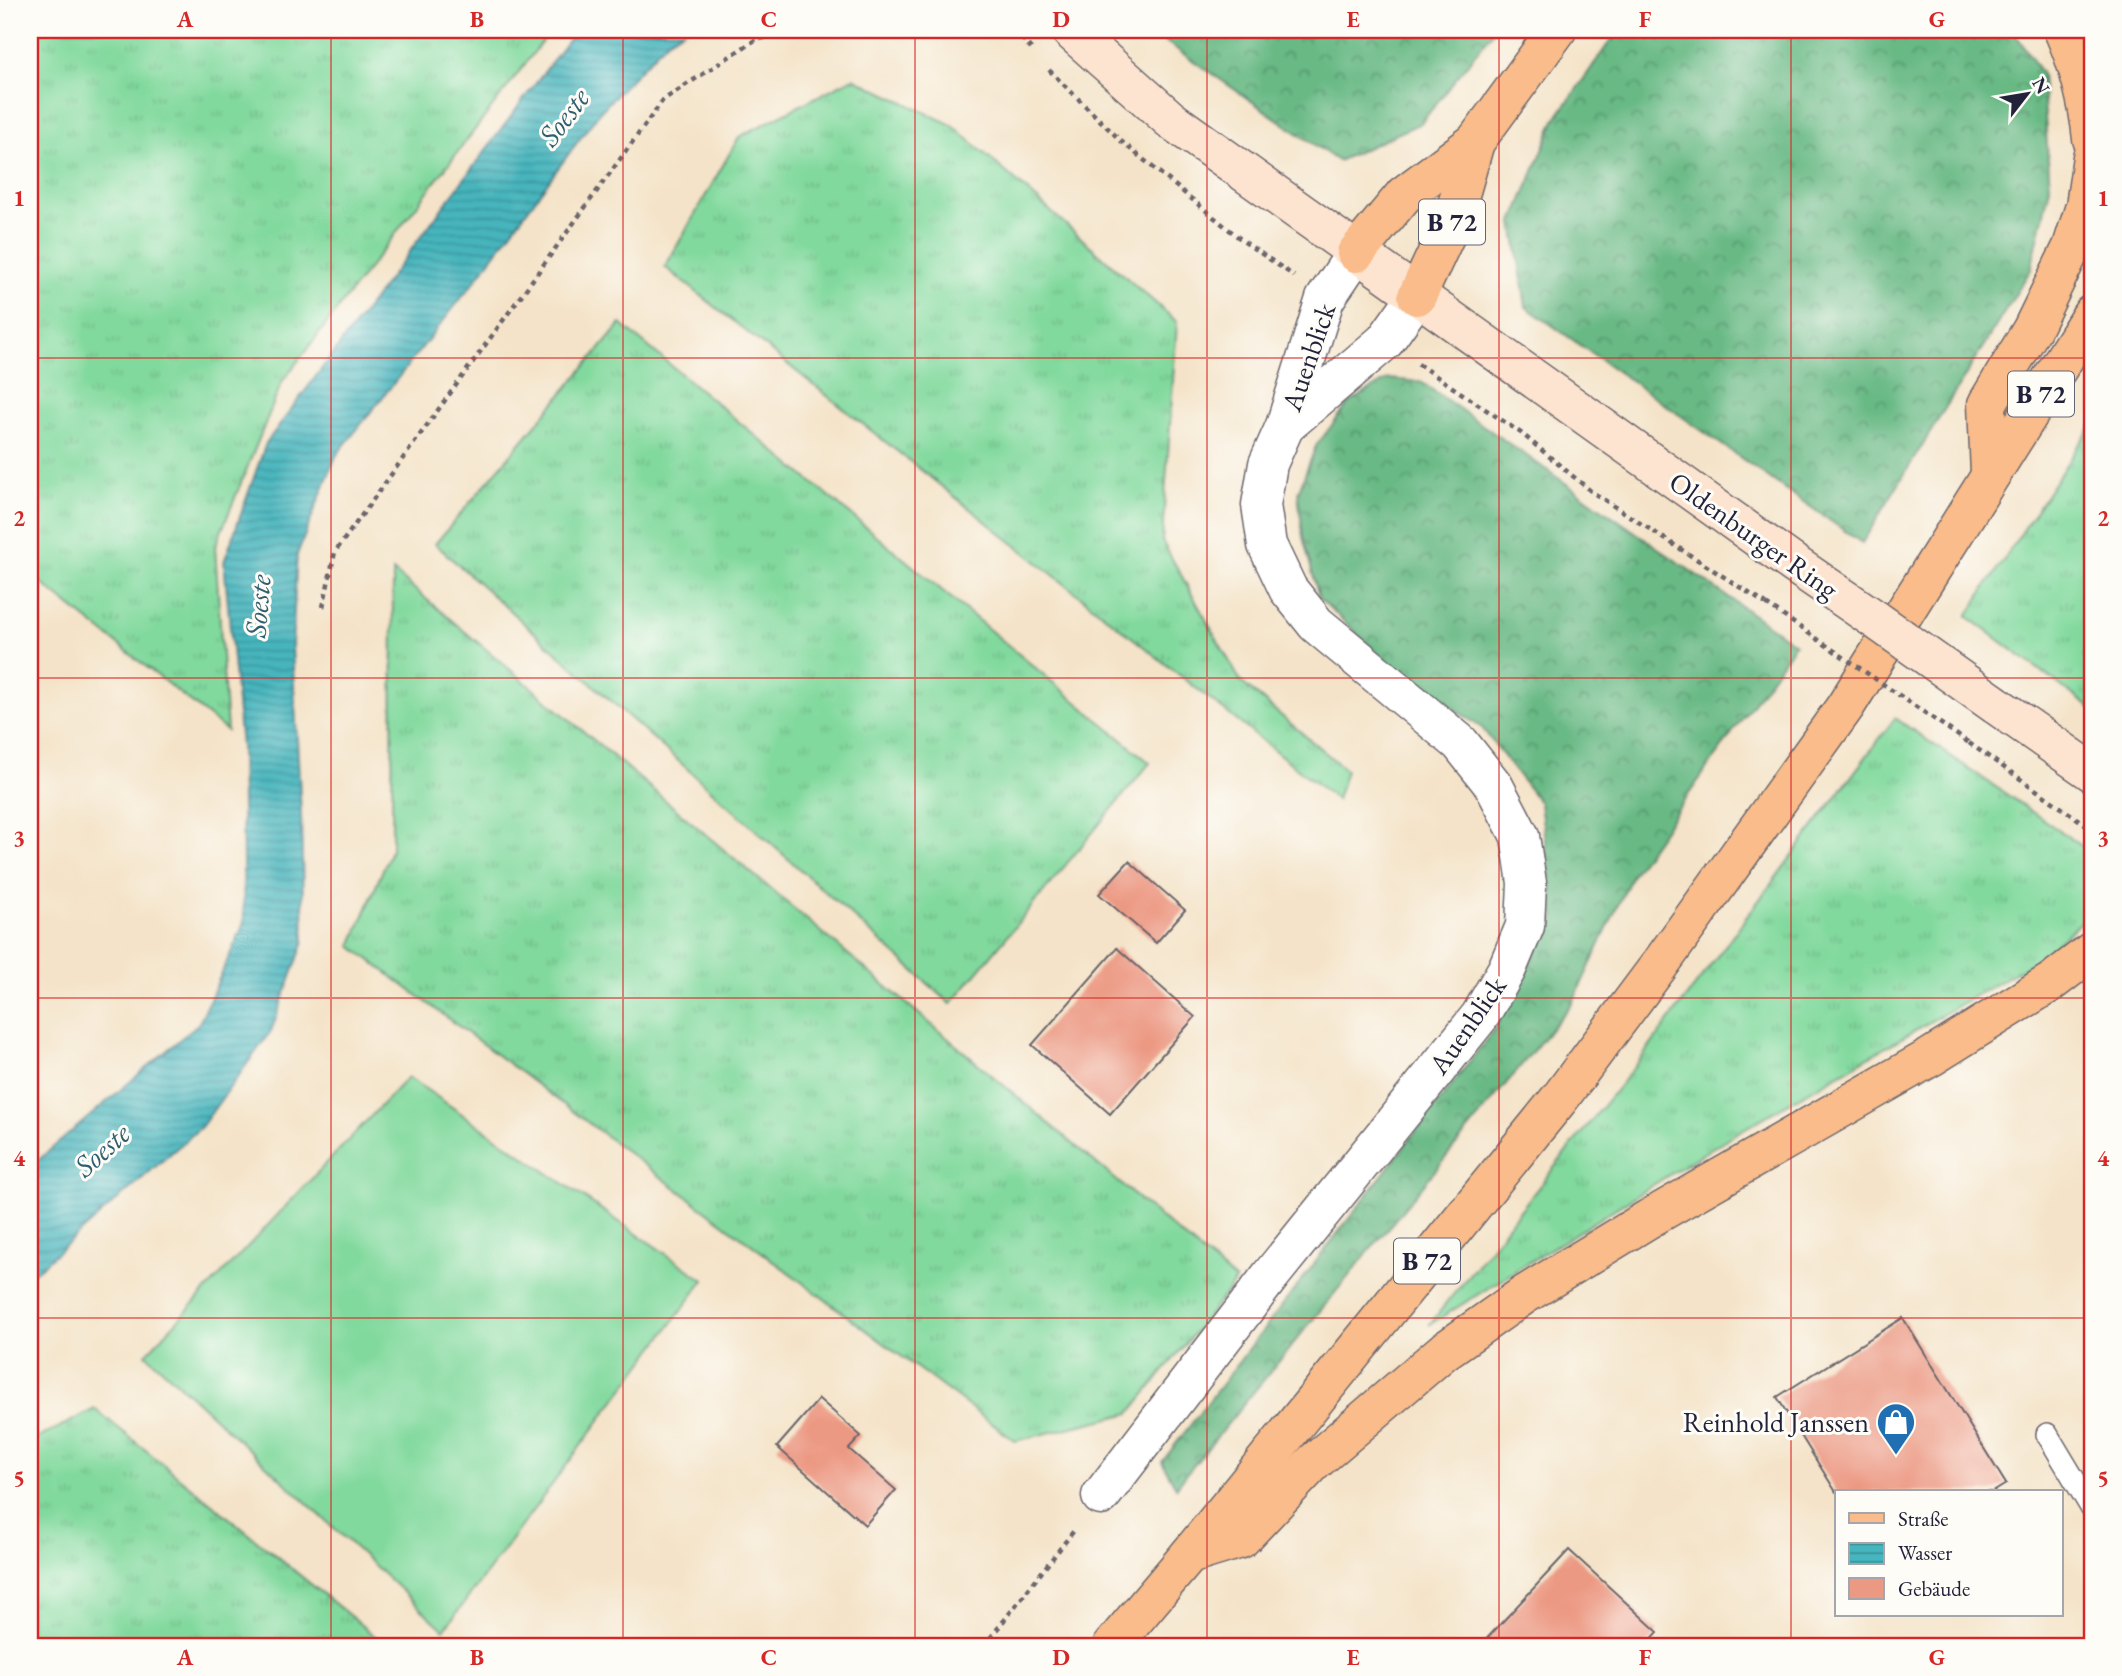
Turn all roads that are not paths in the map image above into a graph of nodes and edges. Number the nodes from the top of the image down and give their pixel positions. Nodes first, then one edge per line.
1 (1070, 30) edge
2 (1557, 30) edge
3 (2063, 30) edge
4 (2092, 139) edge
5 (1475, 142) junction
6 (2092, 157) edge
7 (1356, 253) junction
8 (1417, 296) junction
9 (2092, 314) edge
10 (1285, 426) junction
11 (1990, 474) junction
12 (2092, 772) edge
13 (2092, 951) edge
14 (2047, 1434) dead end
15 (1101, 1496) road end
16 (2092, 1509) edge
17 (1189, 1555) junction
18 (1112, 1646) edge

1 - 7 main road, Oldenburger Ring
2 - 5 main road, B 72
3 - 4 main road
5 - 7 main road, B 72
5 - 8 main road, B 72
6 - 11 main road
7 - 8 main road, Oldenburger Ring
7 - 10 street, Auenblick
8 - 10 street, Auenblick
8 - 12 main road, Oldenburger Ring, bridge
9 - 11 main road, B 72
10 - 15 street, Auenblick
11 - 17 main road, B 72
13 - 17 main road
14 - 16 lane
17 - 18 main road, B 72

